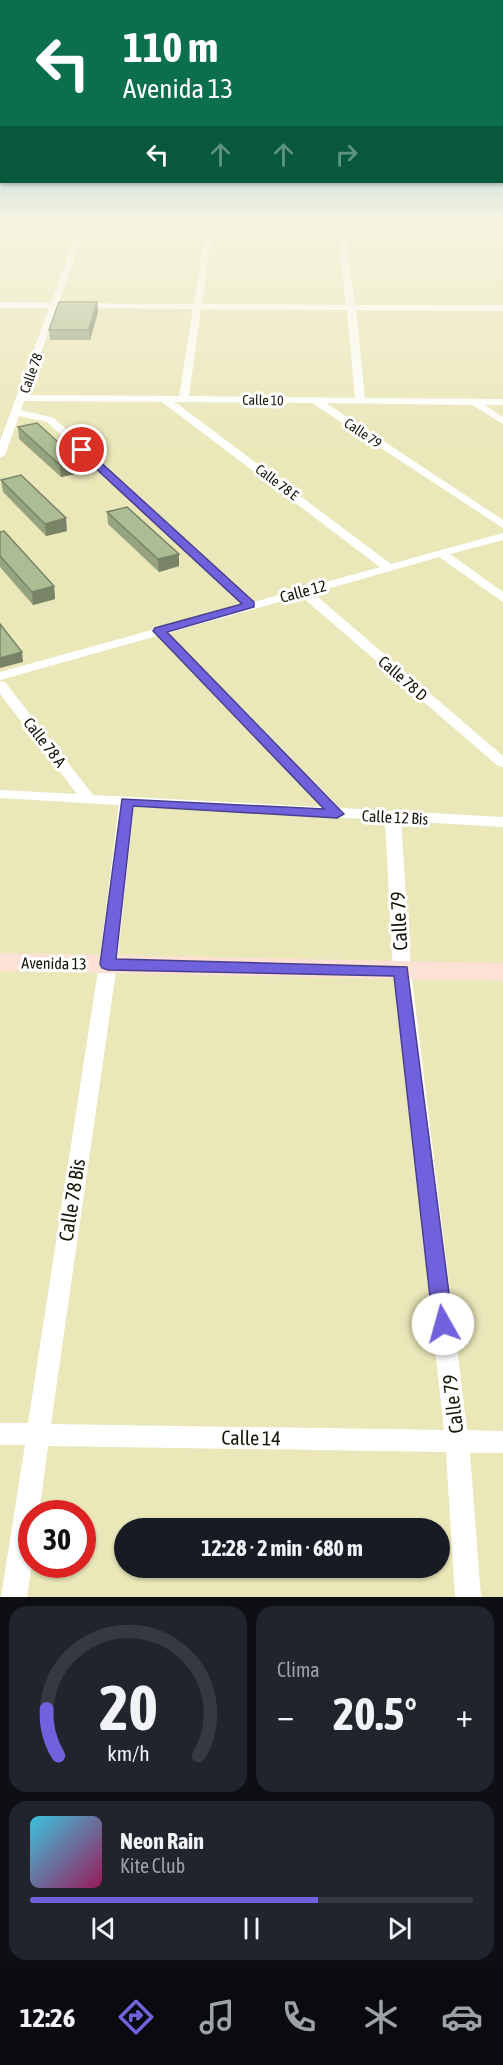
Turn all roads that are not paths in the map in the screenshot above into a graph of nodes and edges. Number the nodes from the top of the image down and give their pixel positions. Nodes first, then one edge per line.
1 (58, 297) edge
2 (198, 297) edge
3 (350, 297) edge
4 (0, 305) edge
5 (55, 305) junction
6 (196, 306) junction
7 (351, 307) junction
8 (503, 308) edge
9 (22, 398) junction
10 (163, 398) junction
11 (184, 398) junction
12 (314, 400) junction
13 (360, 400) junction
14 (472, 401) junction
15 (503, 402) edge
16 (16, 412) junction
17 (503, 421) edge
18 (0, 455) edge
19 (503, 525) edge
20 (503, 536) edge
21 (442, 554) junction
22 (389, 568) junction
23 (303, 591) junction
24 (503, 598) edge
25 (250, 605) junction
26 (159, 631) junction
27 (0, 676) edge
28 (0, 685) edge
29 (503, 763) edge
30 (0, 794) edge
31 (89, 799) junction
32 (127, 802) junction
33 (337, 814) junction
34 (393, 818) junction
35 (503, 822) edge
36 (0, 962) edge
37 (108, 964) junction
38 (402, 971) junction
39 (503, 972) edge
40 (0, 1434) edge
41 (37, 1434) junction
42 (457, 1442) junction
43 (503, 1442) edge
44 (14, 1597) edge
45 (468, 1597) edge

1 - 5 street, Calle 78
2 - 6 street
3 - 7 street, Calle 79
4 - 5 street
5 - 6 street
5 - 9 street, Calle 78
6 - 7 street
6 - 11 street
7 - 8 street
7 - 13 street, Calle 79
9 - 10 street, Calle 10
9 - 16 street, Calle 78
10 - 11 street, Calle 10
10 - 22 street, Calle 78 E
11 - 12 street, Calle 10
12 - 13 street, Calle 10
12 - 19 street, Calle 79
13 - 14 street, Calle 10
14 - 15 street, Calle 10
14 - 17 street
16 - 18 street, Calle 78
16 - 25 street
20 - 21 street, Calle 12
21 - 22 street, Calle 12
21 - 24 street
22 - 23 street, Calle 12
23 - 25 street, Calle 12
23 - 29 street, Calle 78 D
25 - 26 street, Calle 12
26 - 27 street, Calle 12
26 - 33 street
28 - 31 street, Calle 78 A
30 - 31 street, Calle 12 Bis
31 - 32 street, Calle 12 Bis
32 - 33 street, Calle 12 Bis
32 - 37 street, Calle 78 Bis
33 - 34 street, Calle 12 Bis
34 - 35 street, Calle 12 Bis
34 - 38 street, Calle 79
36 - 37 street, Avenida 13
37 - 38 street, Avenida 13
37 - 41 street, Calle 78 Bis
38 - 39 street, Avenida 13
38 - 42 street, Calle 79
40 - 41 street, Calle 14
41 - 42 street, Calle 14
41 - 44 street, Calle 78 Bis
42 - 43 street, Calle 14
42 - 45 street, Calle 79

